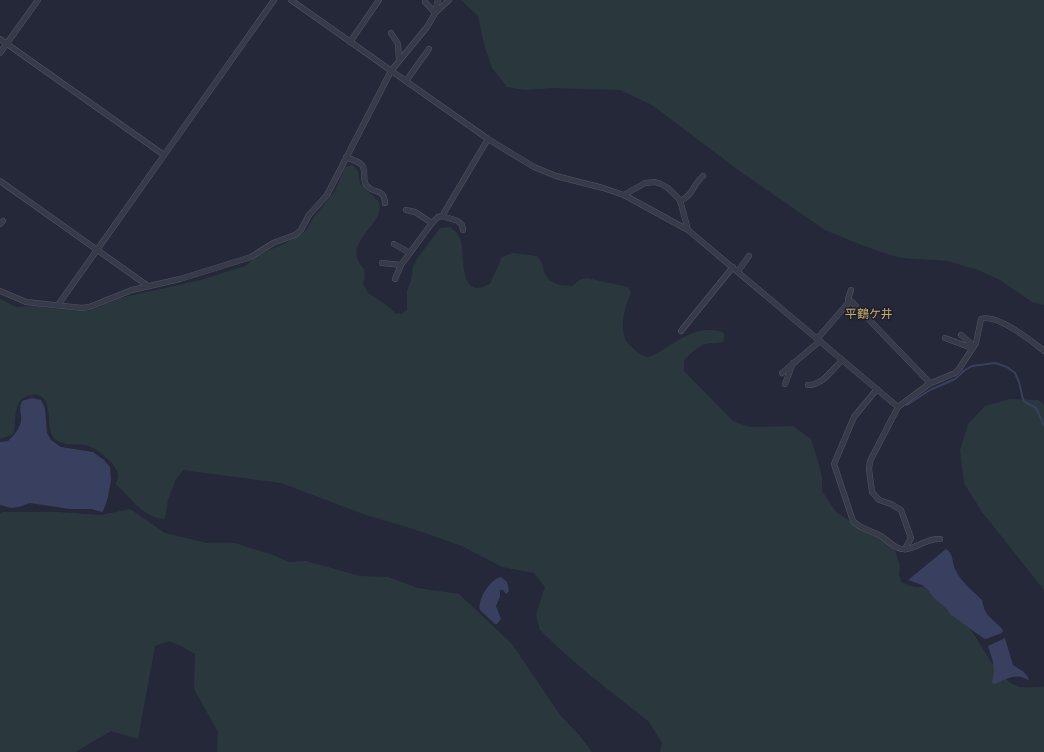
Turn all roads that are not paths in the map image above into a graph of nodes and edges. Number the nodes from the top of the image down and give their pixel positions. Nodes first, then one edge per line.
1 (38, 0) edge
2 (274, 0) edge
3 (291, 0) edge
4 (378, 0) edge
5 (438, 0) edge
6 (449, 0) edge
7 (425, 2) dead end
8 (434, 12) junction
9 (391, 33) dead end
10 (0, 39) edge
11 (350, 42) junction
12 (7, 44) junction
13 (429, 49) dead end
14 (0, 53) edge
15 (399, 61) junction
16 (391, 71) junction
17 (406, 81) junction
18 (488, 139) junction
19 (164, 155) junction
20 (346, 157) junction
21 (703, 176) dead end
22 (0, 181) edge
23 (624, 195) junction
24 (680, 202) junction
25 (386, 203) dead end
26 (406, 210) dead end
27 (442, 216) junction
28 (432, 223) junction
29 (463, 230) dead end
30 (688, 230) junction
31 (394, 244) dead end
32 (97, 250) junction
33 (410, 252) junction
34 (749, 256) dead end
35 (382, 263) dead end
36 (401, 264) junction
37 (736, 269) junction
38 (395, 279) dead end
39 (148, 286) junction
40 (851, 290) dead end
41 (0, 292) edge
42 (849, 302) junction
43 (58, 305) junction
44 (681, 331) dead end
45 (961, 335) dead end
46 (945, 338) dead end
47 (818, 340) junction
48 (973, 347) junction
49 (1044, 351) edge
50 (842, 360) junction
51 (793, 363) junction
52 (782, 373) dead end
53 (785, 384) dead end
54 (929, 384) junction
55 (808, 385) dead end
56 (877, 389) junction
57 (898, 407) junction
58 (940, 539) dead end
59 (905, 549) junction

1 - 12 street
2 - 19 street
3 - 11 street
4 - 11 street
5 - 8 street
6 - 8 street
7 - 8 street
8 - 15 street
9 - 15 street
10 - 12 street
11 - 16 street
12 - 14 street
12 - 19 street
13 - 17 street
15 - 16 street
16 - 17 street
16 - 20 street
17 - 18 street
18 - 23 street
18 - 27 street
19 - 32 street
20 - 25 street
20 - 39 street
21 - 24 street
22 - 32 street
23 - 24 street
23 - 30 street
24 - 30 street
26 - 28 street
27 - 28 street
27 - 29 street
28 - 33 street
30 - 37 street
31 - 33 street
32 - 39 street
32 - 43 street
33 - 36 street
34 - 37 street
35 - 36 street
36 - 38 street
37 - 44 street
37 - 47 street
39 - 43 street
40 - 42 street
41 - 43 street
42 - 47 street
42 - 54 street
45 - 48 street
46 - 48 street
47 - 50 street
47 - 51 street
48 - 49 street
48 - 54 street
50 - 55 street
50 - 56 street
51 - 52 street
51 - 53 street
54 - 57 street
56 - 57 street
56 - 59 street
57 - 59 street
58 - 59 street

